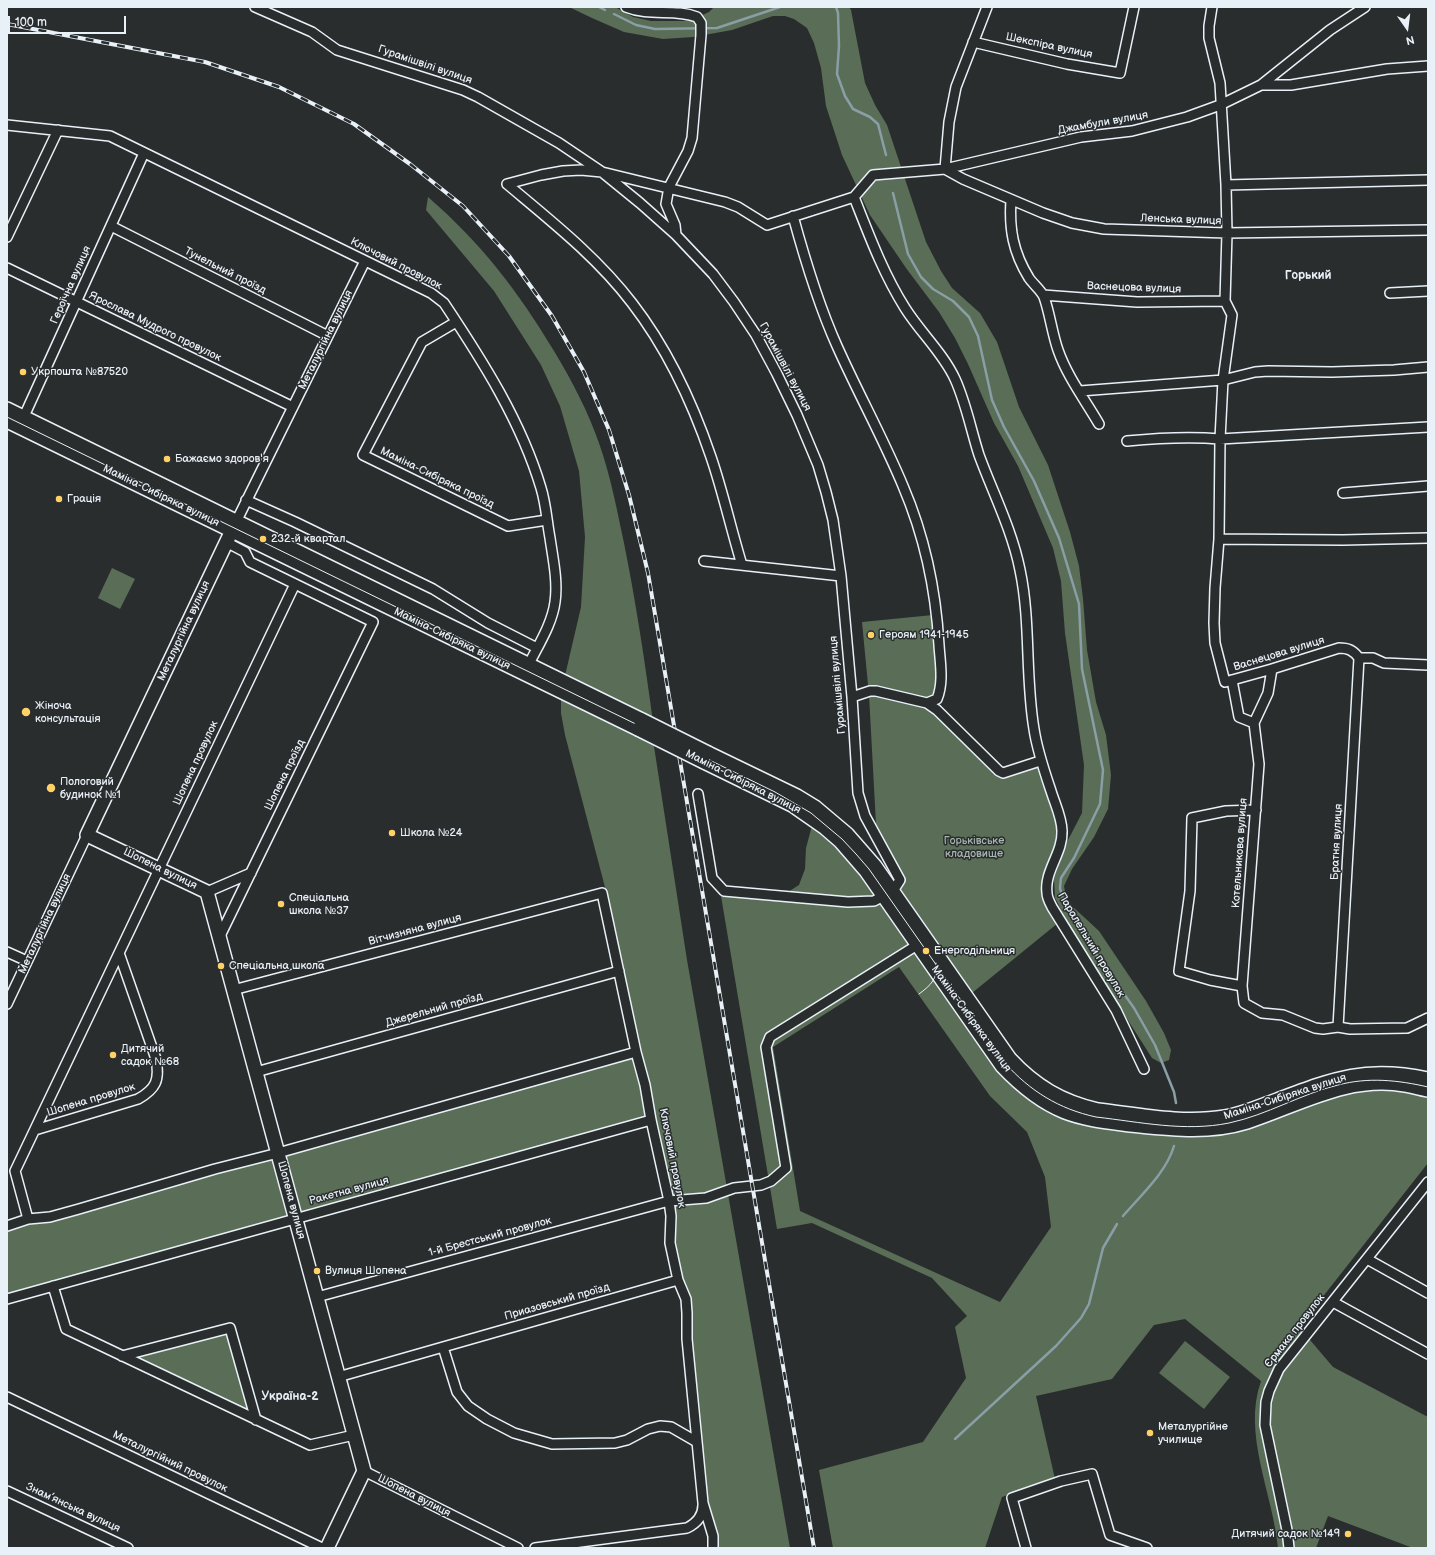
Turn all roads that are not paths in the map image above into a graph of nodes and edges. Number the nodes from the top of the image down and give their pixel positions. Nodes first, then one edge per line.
1 (255, 7) edge
2 (626, 7) edge
3 (987, 7) edge
4 (1134, 7) edge
5 (1212, 7) edge
6 (1366, 7) edge
7 (690, 10) edge
8 (973, 42) junction
9 (1428, 66) edge
10 (1261, 85) junction
11 (1220, 106) junction
12 (7, 124) edge
13 (58, 130) junction
14 (144, 153) junction
15 (945, 169) junction
16 (602, 172) junction
17 (1428, 180) edge
18 (1226, 185) junction
19 (668, 187) junction
20 (854, 197) junction
21 (1011, 200) junction
22 (793, 216) junction
23 (111, 226) junction
24 (1428, 230) edge
25 (1227, 233) junction
26 (676, 235) junction
27 (7, 237) edge
28 (365, 261) junction
29 (7, 268) edge
30 (1428, 291) edge
31 (1390, 293) dead end
32 (1043, 295) junction
33 (1225, 301) junction
34 (76, 302) junction
35 (456, 322) junction
36 (328, 336) junction
37 (1428, 367) edge
38 (1223, 380) junction
39 (1080, 391) junction
40 (293, 407) junction
41 (7, 409) edge
42 (7, 421) edge
43 (21, 422) junction
44 (1099, 424) dead end
45 (1428, 427) edge
46 (1220, 439) junction
47 (1127, 441) dead end
48 (1428, 486) edge
49 (1343, 493) dead end
50 (246, 500) junction
51 (547, 520) junction
52 (231, 532) junction
53 (1428, 538) edge
54 (1220, 539) junction
55 (704, 561) dead end
56 (742, 565) junction
57 (841, 576) junction
58 (295, 584) junction
59 (537, 648) junction
60 (1359, 658) junction
61 (1428, 665) edge
62 (527, 669) junction
63 (1272, 669) junction
64 (1232, 680) junction
65 (852, 697) junction
66 (927, 703) junction
67 (1254, 723) junction
68 (1040, 761) junction
69 (698, 794) dead end
70 (1256, 810) junction
71 (87, 835) junction
72 (159, 869) junction
73 (251, 873) junction
74 (207, 892) junction
75 (602, 893) joint
76 (888, 894) junction
77 (219, 938) junction
78 (922, 942) junction
79 (7, 952) edge
80 (119, 953) junction
81 (27, 961) junction
82 (620, 970) junction
83 (1242, 986) junction
84 (233, 990) junction
85 (7, 1004) edge
86 (1428, 1018) edge
87 (1338, 1027) junction
88 (636, 1052) junction
89 (1144, 1069) dead end
90 (256, 1072) junction
91 (1428, 1080) edge
92 (1428, 1090) edge
93 (651, 1120) junction
94 (35, 1130) junction
95 (278, 1153) junction
96 (1427, 1185) edge
97 (669, 1201) junction
98 (295, 1218) junction
99 (28, 1220) junction
100 (7, 1226) edge
101 (1366, 1259) junction
102 (678, 1280) junction
103 (53, 1286) junction
104 (1428, 1293) edge
105 (317, 1297) junction
106 (7, 1299) edge
107 (1333, 1302) junction
108 (443, 1347) junction
109 (1428, 1354) edge
110 (122, 1356) junction
111 (338, 1376) junction
112 (7, 1397) edge
113 (256, 1420) junction
114 (354, 1435) junction
115 (697, 1442) junction
116 (364, 1471) junction
117 (7, 1491) edge
118 (703, 1503) junction
119 (128, 1548) edge
120 (322, 1548) edge
121 (327, 1548) edge
122 (518, 1548) edge
123 (535, 1548) edge
124 (713, 1548) edge
125 (1026, 1548) edge
126 (1147, 1548) edge
127 (1289, 1548) edge

1 - 16 street, Гурамішвілі вулиця
2 - 7 street
3 - 8 street
4 - 8 street, Шекспіра вулиця
5 - 11 street, Васнецова вулиця
6 - 10 street, Джамбули вулиця
7 - 19 street, Гурамішвілі вулиця
8 - 15 street
9 - 10 street, Джамбули вулиця
10 - 11 street, Джамбули вулиця
11 - 15 street, Джамбули вулиця
11 - 18 street, Васнецова вулиця
12 - 13 street, Ключовий провулок
13 - 14 street, Ключовий провулок
13 - 27 street
14 - 23 street, Героїчна вулиця
14 - 28 street, Ключовий провулок
15 - 20 street, Джамбули вулиця
15 - 21 street, Ленська вулиця
16 - 19 street, Гурамішвілі вулиця
16 - 26 street, Гурамішвілі вулиця
16 - 56 street
17 - 18 street
18 - 25 street, Васнецова вулиця
19 - 22 street, Гурамішвілі вулиця
19 - 26 street, Гурамішвілі вулиця
20 - 22 street, Гурамішвілі вулиця
20 - 68 street
21 - 25 street, Ленська вулиця
21 - 32 street
22 - 66 street
23 - 34 street, Героїчна вулиця
23 - 36 street, Тунельний проїзд
24 - 25 street, Ленська вулиця
25 - 33 street, Васнецова вулиця
26 - 57 street, Гурамішвілі вулиця
28 - 35 street, Ключовий провулок
28 - 36 street, Металургійна вулиця
29 - 34 street, Ярослава Мудрого провулок
30 - 31 street
32 - 33 street, Васнецова вулиця
32 - 39 street
33 - 38 street, Васнецова вулиця
34 - 40 street, Ярослава Мудрого провулок
34 - 43 street, Героїчна вулиця
35 - 51 street, Ключовий провулок
35 - 51 street, Маміна-Сибіряка проїзд
36 - 40 street, Металургійна вулиця
37 - 38 street
38 - 39 street
38 - 46 street, Васнецова вулиця
39 - 44 street
40 - 50 street, Металургійна вулиця
41 - 43 main road, Маміна-Сибіряка вулиця
42 - 43 main road, Маміна-Сибіряка вулиця
43 - 52 main road, Маміна-Сибіряка вулиця
45 - 46 street
46 - 47 street
46 - 54 street, Васнецова вулиця
48 - 49 street
50 - 52 street, Металургійна вулиця
50 - 59 street
51 - 59 street, Ключовий провулок
52 - 58 street
52 - 62 main road, Маміна-Сибіряка вулиця
52 - 71 main road, Металургійна вулиця
53 - 54 street
54 - 64 street, Васнецова вулиця
55 - 56 street
56 - 57 street
57 - 65 street, Гурамішвілі вулиця
58 - 72 street, Шопена провулок
58 - 73 street, Шопена проїзд
59 - 62 street, Ключовий провулок
60 - 61 street
60 - 63 street, Васнецова вулиця
60 - 87 street, Братня вулиця
62 - 76 main road, Маміна-Сибіряка вулиця, bridge
63 - 64 street, Васнецова вулиця
63 - 67 street
64 - 67 street
65 - 66 street
65 - 76 street, Гурамішвілі вулиця
66 - 68 street
67 - 70 street, Котельникова вулиця
68 - 89 street, Паралельний провулок
69 - 76 street
70 - 83 street, Котельникова вулиця
70 - 83 street
71 - 72 main road, Шопена вулиця
71 - 81 street, Металургійна вулиця
72 - 74 main road, Шопена вулиця
72 - 80 street, Шопена провулок
73 - 74 street
73 - 77 street, Шопена проїзд
74 - 77 main road, Шопена вулиця
75 - 82 street, Ключовий провулок
75 - 84 street, Вітчизняна вулиця
76 - 78 main road, Маміна-Сибіряка вулиця
77 - 84 main road, Шопена вулиця
78 - 91 main road, Маміна-Сибіряка вулиця
78 - 92 main road, Маміна-Сибіряка вулиця
78 - 97 street, 1-й Брестський провулок
79 - 81 street
80 - 94 street, Шопена провулок
80 - 94 street, Шопена провулок
81 - 85 street, Металургійна вулиця
82 - 88 street, Ключовий провулок
82 - 90 street, Джерельний проїзд
83 - 87 street, Котельникова вулиця
84 - 90 main road, Шопена вулиця
86 - 87 street
88 - 93 street, Ключовий провулок
88 - 95 street
90 - 95 main road, Шопена вулиця
93 - 97 street, Ключовий провулок
93 - 98 street, Ракетна вулиця
94 - 99 street, Шопена провулок
95 - 98 main road, Шопена вулиця
95 - 99 street
96 - 101 street, Єрмака провулок
97 - 102 street, Ключовий провулок
97 - 105 street, 1-й Брестський провулок
98 - 103 street, Ракетна вулиця
98 - 105 main road, Шопена вулиця
99 - 100 street
101 - 104 street
101 - 107 street, Єрмака провулок
102 - 108 street, Приазовський проїзд
102 - 115 street, Ключовий провулок
103 - 106 street, Ракетна вулиця
103 - 110 street
105 - 111 main road, Шопена вулиця
107 - 109 street
107 - 127 street, Єрмака провулок
108 - 111 street, Приазовський проїзд
108 - 115 street
110 - 113 street
110 - 113 street
111 - 114 main road, Шопена вулиця
112 - 120 street, Металургійний провулок
113 - 114 street
114 - 116 main road, Шопена вулиця
115 - 118 street, Ключовий провулок
116 - 121 main road
116 - 122 street, Шопена вулиця
117 - 119 street, Знам’янська вулиця
118 - 123 street
118 - 124 street, Ключовий провулок
125 - 126 street

